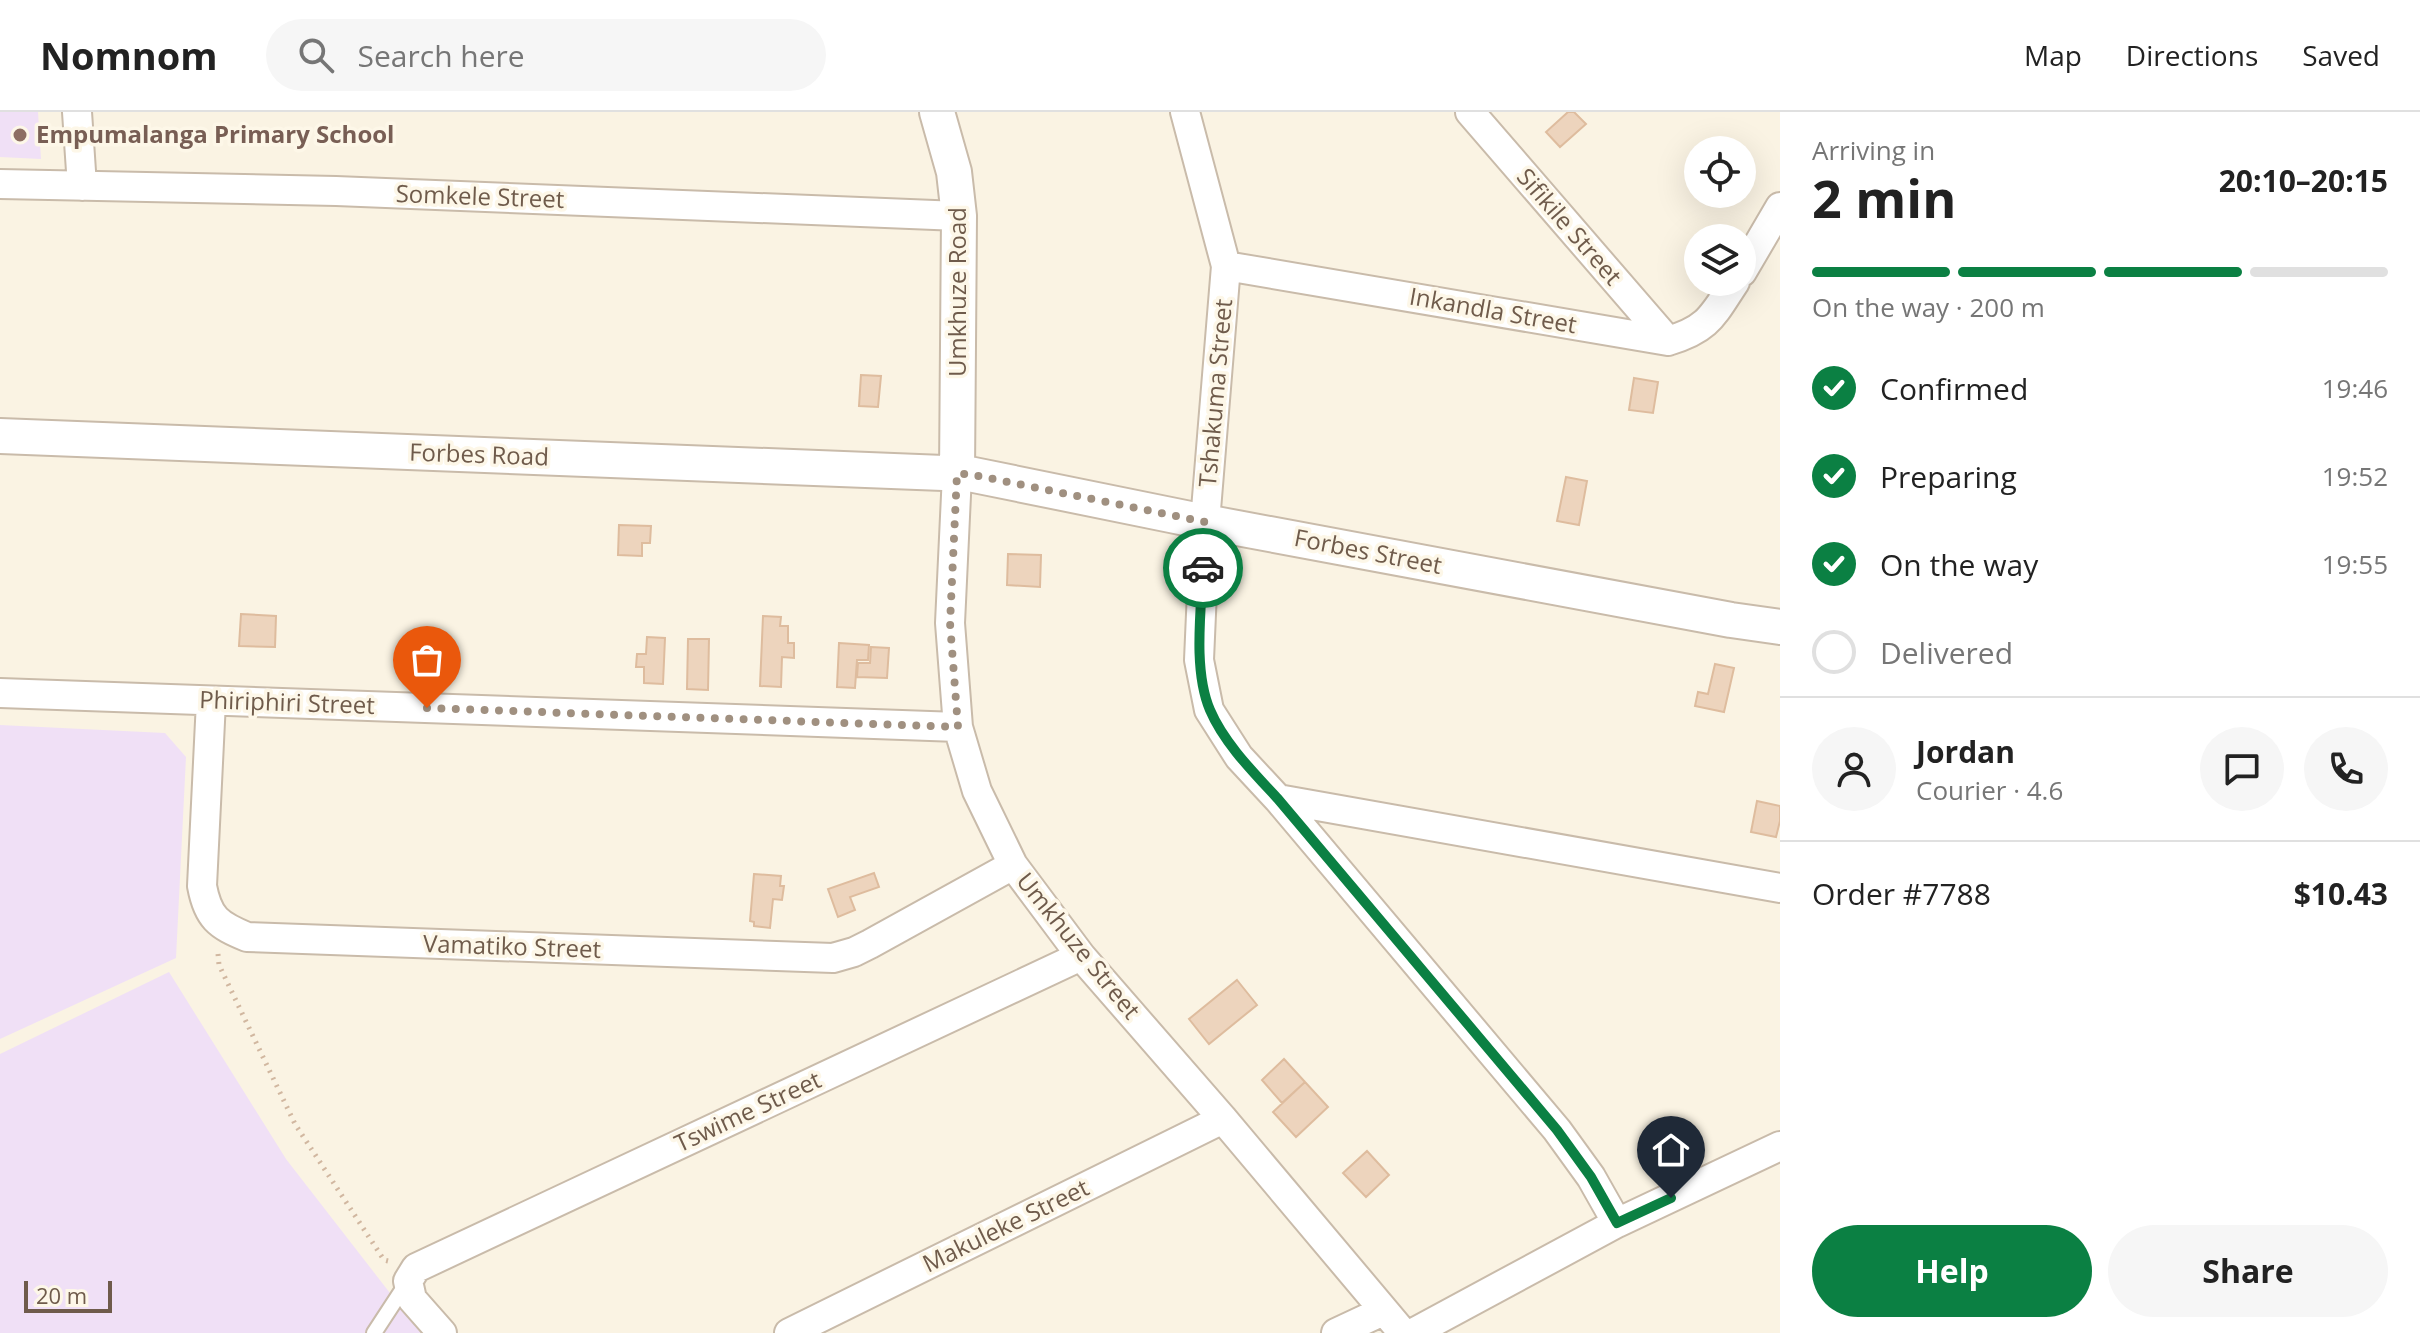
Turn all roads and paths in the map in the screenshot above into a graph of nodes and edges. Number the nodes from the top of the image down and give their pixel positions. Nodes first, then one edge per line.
1 (77, 112) edge
2 (937, 112) edge
3 (1185, 112) edge
4 (1470, 112) edge
5 (0, 184) edge
6 (82, 186) junction
7 (1780, 207) edge
8 (959, 216) junction
9 (1756, 248) edge
10 (1226, 266) junction
11 (1726, 296) edge
12 (1668, 341) junction
13 (0, 436) edge
14 (957, 474) junction
15 (1205, 522) junction
16 (1780, 627) edge
17 (0, 693) edge
18 (211, 701) junction
19 (958, 727) junction
20 (1278, 799) junction
21 (1013, 865) junction
22 (1780, 888) edge
23 (215, 921) junction
24 (1081, 956) junction
25 (1223, 1119) junction
26 (1780, 1146) edge
27 (1617, 1223) junction
28 (412, 1274) junction
29 (1383, 1311) junction
30 (374, 1333) edge
31 (442, 1333) edge
32 (789, 1333) edge
33 (1336, 1333) edge
34 (1403, 1333) edge
35 (1413, 1333) edge

1 - 6 street
2 - 8 street, Umkhuze Road
3 - 10 street, Tshakuma Street
4 - 12 street, Sifikile Street
5 - 6 street, Somkele Street
6 - 8 street, Somkele Street
7 - 9 street
8 - 14 street, Umkhuze Road
10 - 12 street, Inkandla Street
10 - 15 street, Tshakuma Street
11 - 12 street
13 - 14 street, Forbes Road
14 - 15 street, Forbes Street
14 - 19 street, Umkhuze Street
15 - 16 street, Forbes Street
15 - 20 street, Tshakuma Street
17 - 18 street, Phiriphiri Street
18 - 19 street, Phiriphiri Street
18 - 23 street
19 - 21 street, Umkhuze Street
20 - 22 street
20 - 27 street, Tshakuma Street
21 - 23 street, Vamatiko Street
21 - 24 street, Umkhuze Street
23 - 28 path
24 - 25 street, Umkhuze Street
24 - 28 street, Tswime Street
25 - 29 street, Umkhuze Street
25 - 32 street, Makuleke Street
26 - 27 street
27 - 35 street
28 - 30 lane
28 - 31 street
29 - 33 street
29 - 34 street, Umkhuze Street

